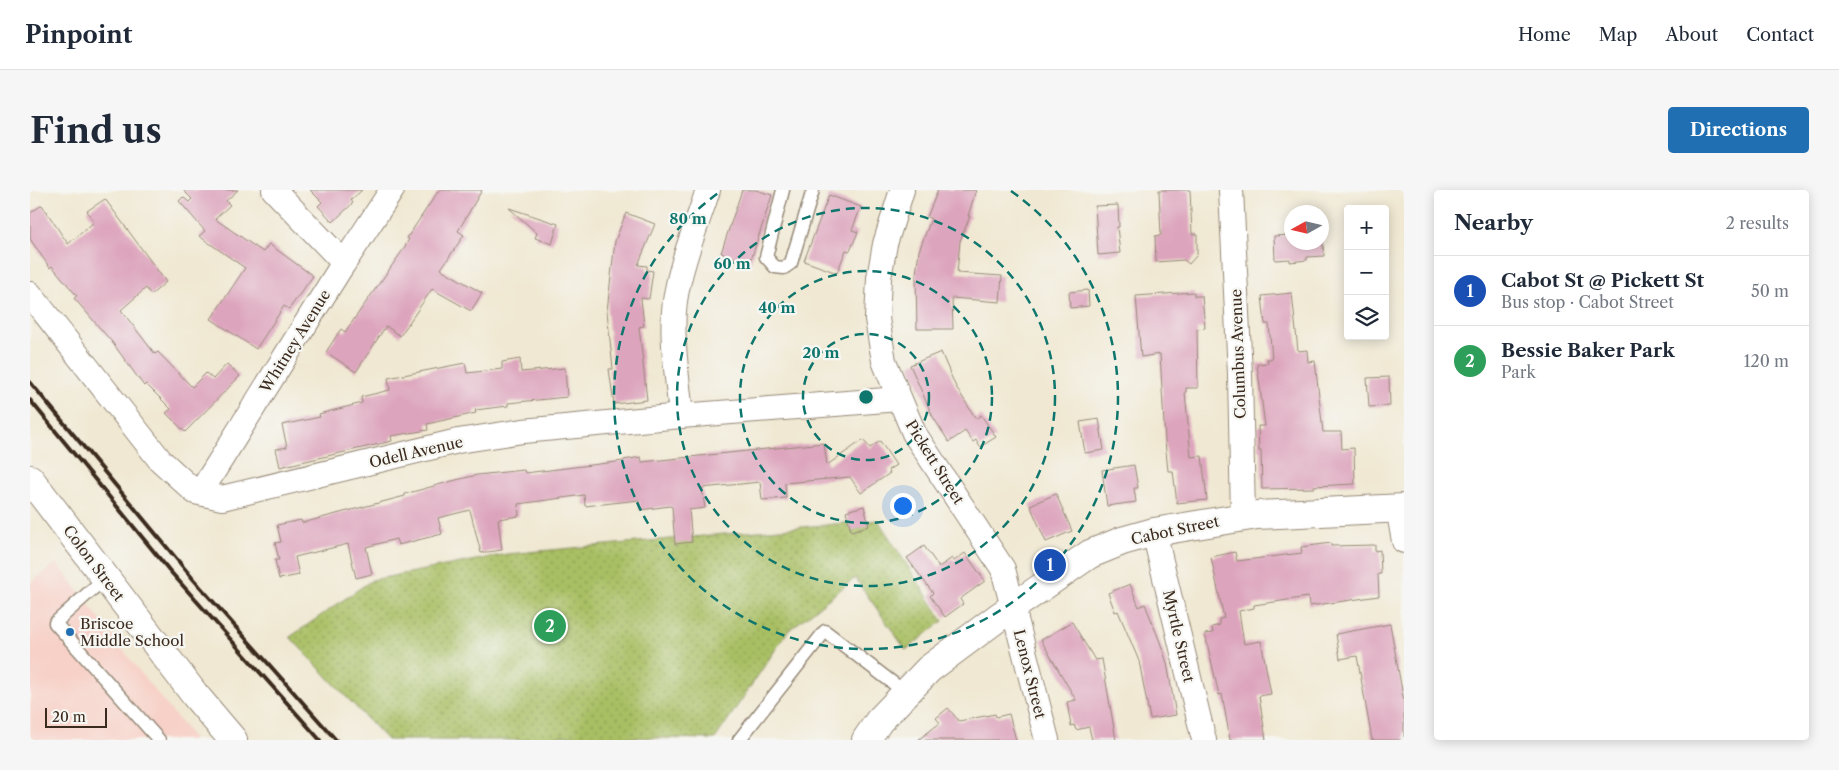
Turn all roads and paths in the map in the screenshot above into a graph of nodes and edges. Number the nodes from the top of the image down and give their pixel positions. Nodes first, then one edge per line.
1 (274, 190) edge
2 (392, 190) edge
3 (708, 190) edge
4 (783, 190) edge
5 (813, 190) edge
6 (902, 190) edge
7 (1231, 190) edge
8 (344, 263) junction
9 (30, 294) edge
10 (899, 399) junction
11 (681, 416) junction
12 (30, 479) edge
13 (200, 493) junction
14 (1401, 508) edge
15 (1243, 517) junction
16 (1154, 532) junction
17 (1404, 541) edge
18 (105, 578) junction
19 (1014, 608) junction
20 (906, 693) junction
21 (159, 740) edge
22 (233, 740) edge
23 (739, 740) edge
24 (866, 740) edge
25 (1047, 740) edge
26 (1204, 740) edge

1 - 8 street
2 - 8 street, Whitney Avenue
3 - 11 street
4 - 5 lane
6 - 10 street, Pickett Street
7 - 15 street, Columbus Avenue
8 - 13 street, Whitney Avenue
9 - 13 street, Odell Avenue
10 - 11 street, Odell Avenue
10 - 19 street, Pickett Street
11 - 13 street, Odell Avenue
12 - 18 main road, Colon Street
14 - 15 main road, Cabot Street
14 - 17 street
15 - 16 main road, Cabot Street
16 - 19 main road, Cabot Street
16 - 26 street, Myrtle Street
18 - 21 lane
18 - 22 main road, Colon Street
19 - 20 main road, Cabot Street
19 - 25 street, Lenox Street
20 - 23 lane
20 - 24 main road, Cabot Street

